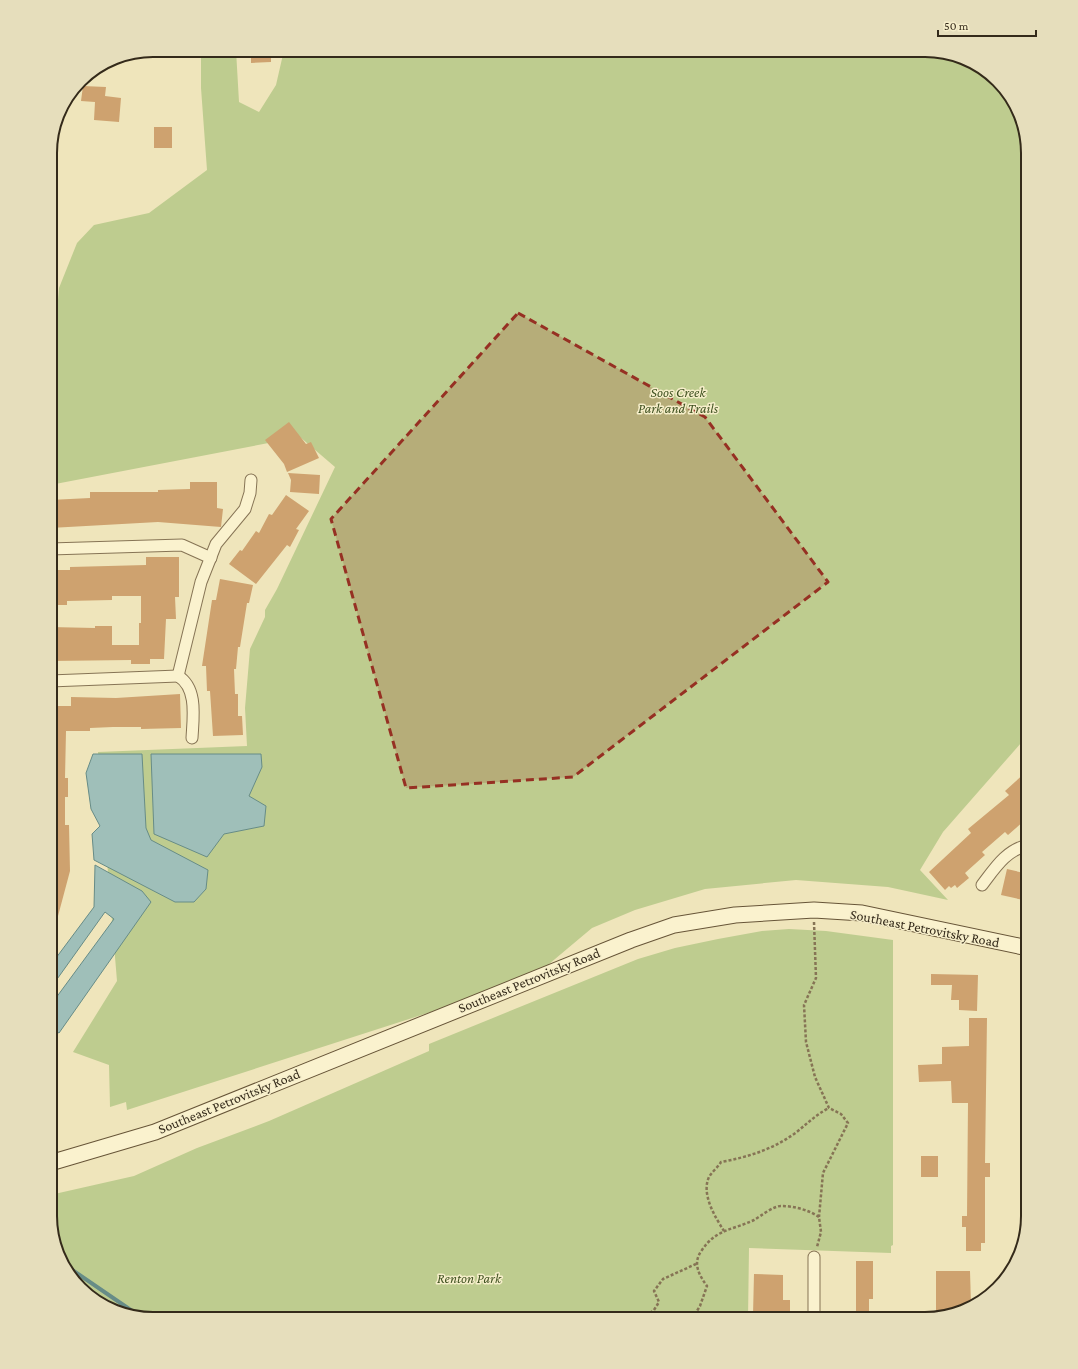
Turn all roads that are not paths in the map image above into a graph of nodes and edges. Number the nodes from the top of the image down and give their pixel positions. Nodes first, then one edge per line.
1 (251, 480) dead end
2 (57, 549) edge
3 (210, 558) junction
4 (178, 676) junction
5 (57, 681) edge
6 (192, 738) dead end
7 (1021, 846) edge
8 (982, 885) dead end
9 (1021, 947) edge
10 (57, 1160) edge
11 (814, 1257) road end
12 (814, 1312) edge

1 - 3 street
2 - 3 street
3 - 4 street
4 - 5 street
4 - 6 street
7 - 8 street
9 - 10 main road, Southeast Petrovitsky Road
11 - 12 street

